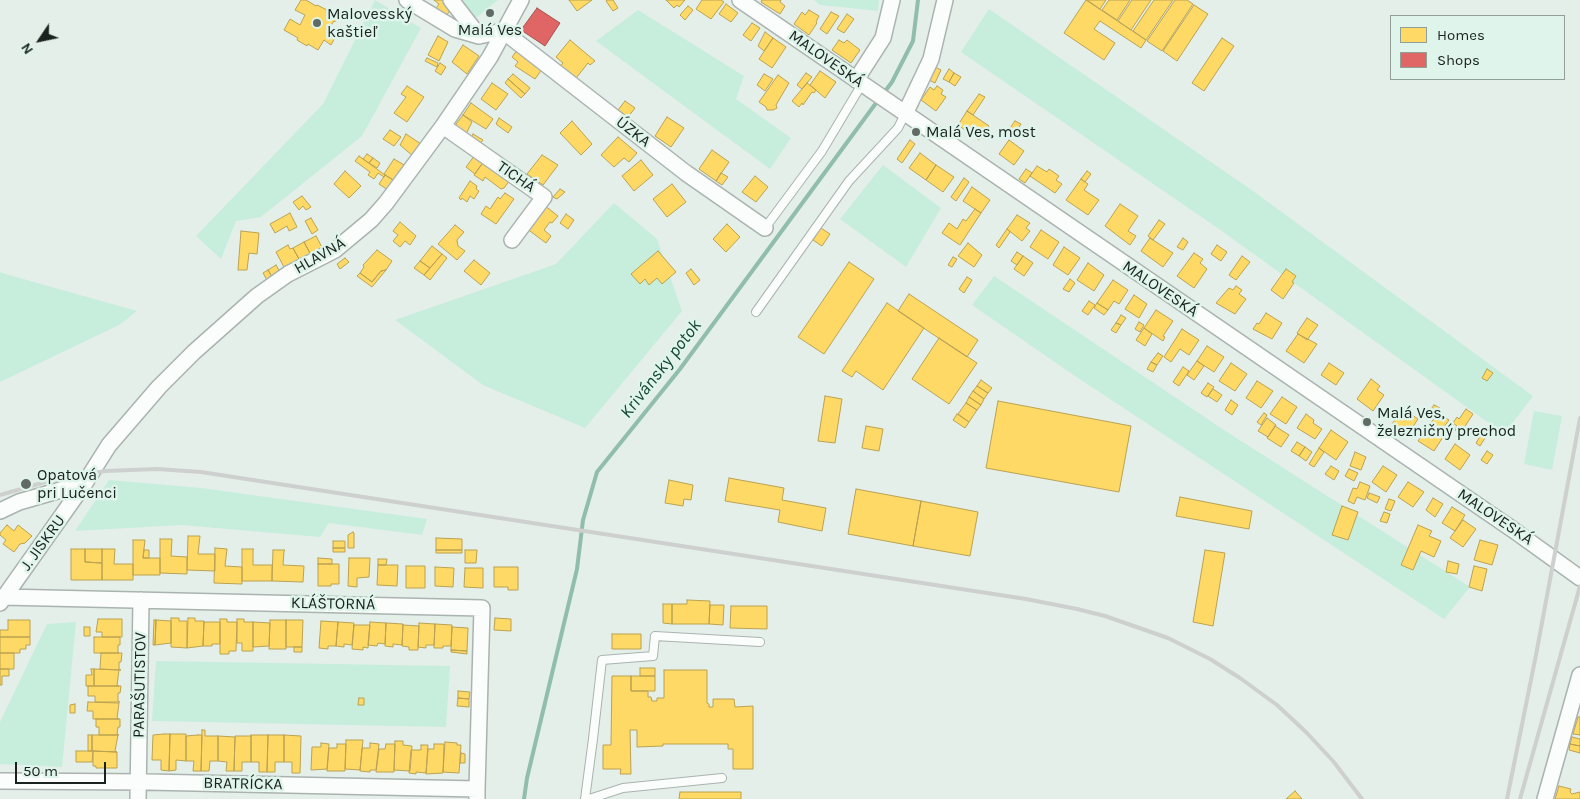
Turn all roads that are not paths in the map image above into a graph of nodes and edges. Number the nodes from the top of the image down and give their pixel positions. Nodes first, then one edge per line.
1 (407, 0) edge
2 (451, 0) edge
3 (521, 0) edge
4 (740, 0) edge
5 (892, 0) edge
6 (945, 0) edge
7 (503, 31) junction
8 (479, 36) junction
9 (862, 84) junction
10 (902, 112) junction
11 (443, 126) junction
12 (766, 228) joint
13 (512, 240) dead end
14 (756, 312) dead end
15 (85, 483) junction
16 (0, 511) edge
17 (1580, 578) edge
18 (2, 600) edge
19 (141, 600) junction
20 (760, 642) dead end
21 (1580, 675) edge
22 (722, 778) dead end
23 (0, 781) edge
24 (138, 782) junction
25 (477, 794) edge
26 (138, 799) edge
27 (585, 799) edge
28 (589, 799) edge
29 (1546, 799) edge

1 - 8 street
2 - 8 street
3 - 7 street, HLAVNÁ
4 - 9 street, MALOVESKÁ
5 - 9 street
6 - 10 street
7 - 8 street
7 - 11 street, HLAVNÁ
7 - 12 street, ÚZKA
9 - 10 street, MALOVESKÁ
9 - 12 lane
10 - 14 lane
10 - 17 street, MALOVESKÁ
11 - 13 street, TICHÁ
11 - 15 street, HLAVNÁ
15 - 16 street
15 - 18 street, J. JISKRU
18 - 19 street, KLÁŠTORNÁ
19 - 24 street, PARAŠUTISTOV
19 - 25 street, KLÁŠTORNÁ
20 - 27 lane
21 - 29 street
22 - 28 lane
23 - 24 street, BRATRÍCKA
24 - 25 street, BRATRÍCKA
24 - 26 street, PARAŠUTISTOV

